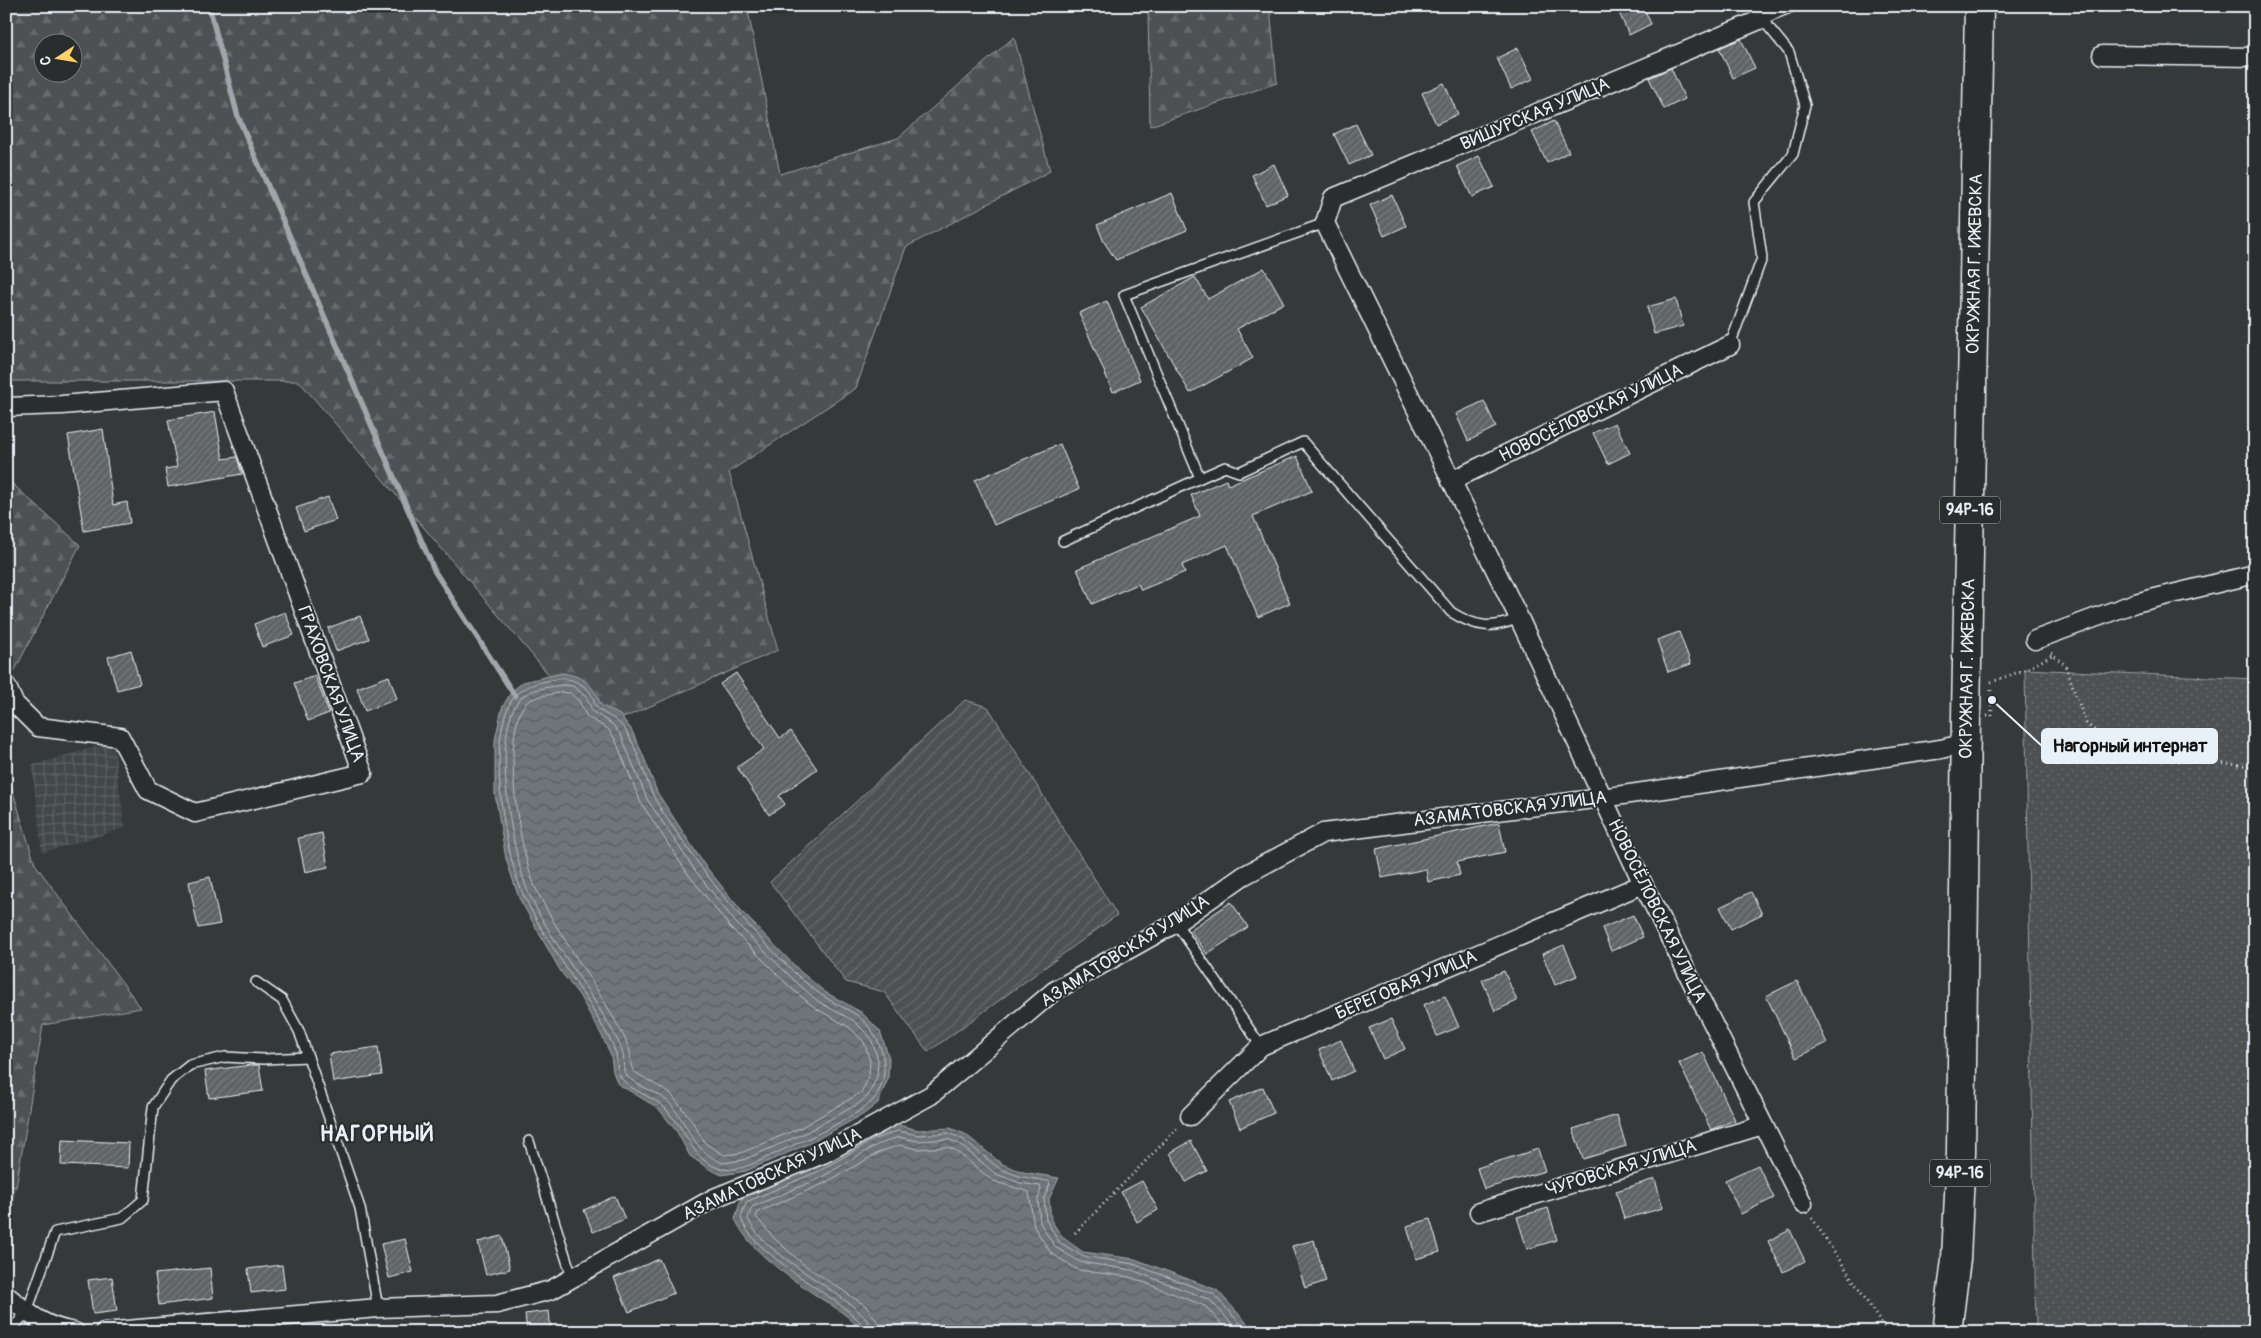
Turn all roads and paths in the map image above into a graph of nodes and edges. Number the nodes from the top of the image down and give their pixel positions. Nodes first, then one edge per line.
1 (1795, 6) edge
2 (1979, 6) edge
3 (1762, 12) edge
4 (2102, 55) dead end
5 (2255, 57) edge
6 (1325, 223) junction
7 (1730, 345) joint
8 (6, 407) edge
9 (1200, 478) junction
10 (1451, 481) junction
11 (1063, 541) dead end
12 (2255, 574) edge
13 (1519, 618) junction
14 (2074, 626) junction
15 (2035, 640) joint
16 (2053, 655) junction
17 (1991, 682) dead end
18 (6, 685) edge
19 (1966, 743) junction
20 (2255, 766) edge
21 (1602, 798) junction
22 (1643, 884) junction
23 (1176, 923) junction
24 (256, 982) dead end
25 (1261, 1046) junction
26 (308, 1057) junction
27 (1190, 1116) joint
28 (1763, 1125) junction
29 (529, 1141) dead end
30 (1803, 1204) joint
31 (1479, 1212) dead end
32 (1075, 1233) dead end
33 (572, 1277) junction
34 (6, 1295) edge
35 (378, 1308) junction
36 (27, 1312) junction
37 (9, 1332) edge
38 (75, 1332) edge
39 (104, 1332) edge
40 (1887, 1332) edge
41 (1947, 1332) edge

1 - 3 lane
2 - 19 main road, ОКРУЖНАЯ Г. ИЖЕВСКА / 94Р-16
3 - 6 street, ВИШУРСКАЯ УЛИЦА
3 - 7 lane
4 - 5 street
6 - 9 lane
6 - 10 street, НОВОСЁЛОВСКАЯ УЛИЦА
7 - 10 street, НОВОСЁЛОВСКАЯ УЛИЦА
8 - 18 street, ГРАХОВСКАЯ УЛИЦА
9 - 11 lane
9 - 13 lane
10 - 13 street, НОВОСЁЛОВСКАЯ УЛИЦА
12 - 14 street
13 - 21 street, НОВОСЁЛОВСКАЯ УЛИЦА
14 - 15 street
14 - 16 path
15 - 16 path
16 - 17 path
16 - 20 path
19 - 21 street, АЗАМАТОВСКАЯ УЛИЦА
19 - 41 main road, ОКРУЖНАЯ Г. ИЖЕВСКА / 94Р-16
21 - 22 street, НОВОСЁЛОВСКАЯ УЛИЦА
21 - 23 street, АЗАМАТОВСКАЯ УЛИЦА
22 - 25 street, БЕРЕГОВАЯ УЛИЦА
22 - 28 street, НОВОСЁЛОВСКАЯ УЛИЦА
23 - 25 lane
23 - 33 street, АЗАМАТОВСКАЯ УЛИЦА
24 - 26 lane
25 - 27 street, БЕРЕГОВАЯ УЛИЦА
26 - 35 lane
26 - 36 lane
27 - 32 path
28 - 30 street, НОВОСЁЛОВСКАЯ УЛИЦА
28 - 31 street, ЧУРОВСКАЯ УЛИЦА
29 - 33 lane
30 - 40 path
33 - 35 street, АЗАМАТОВСКАЯ УЛИЦА
34 - 36 street
35 - 39 street, АЗАМАТОВСКАЯ УЛИЦА
36 - 37 lane
36 - 38 street

